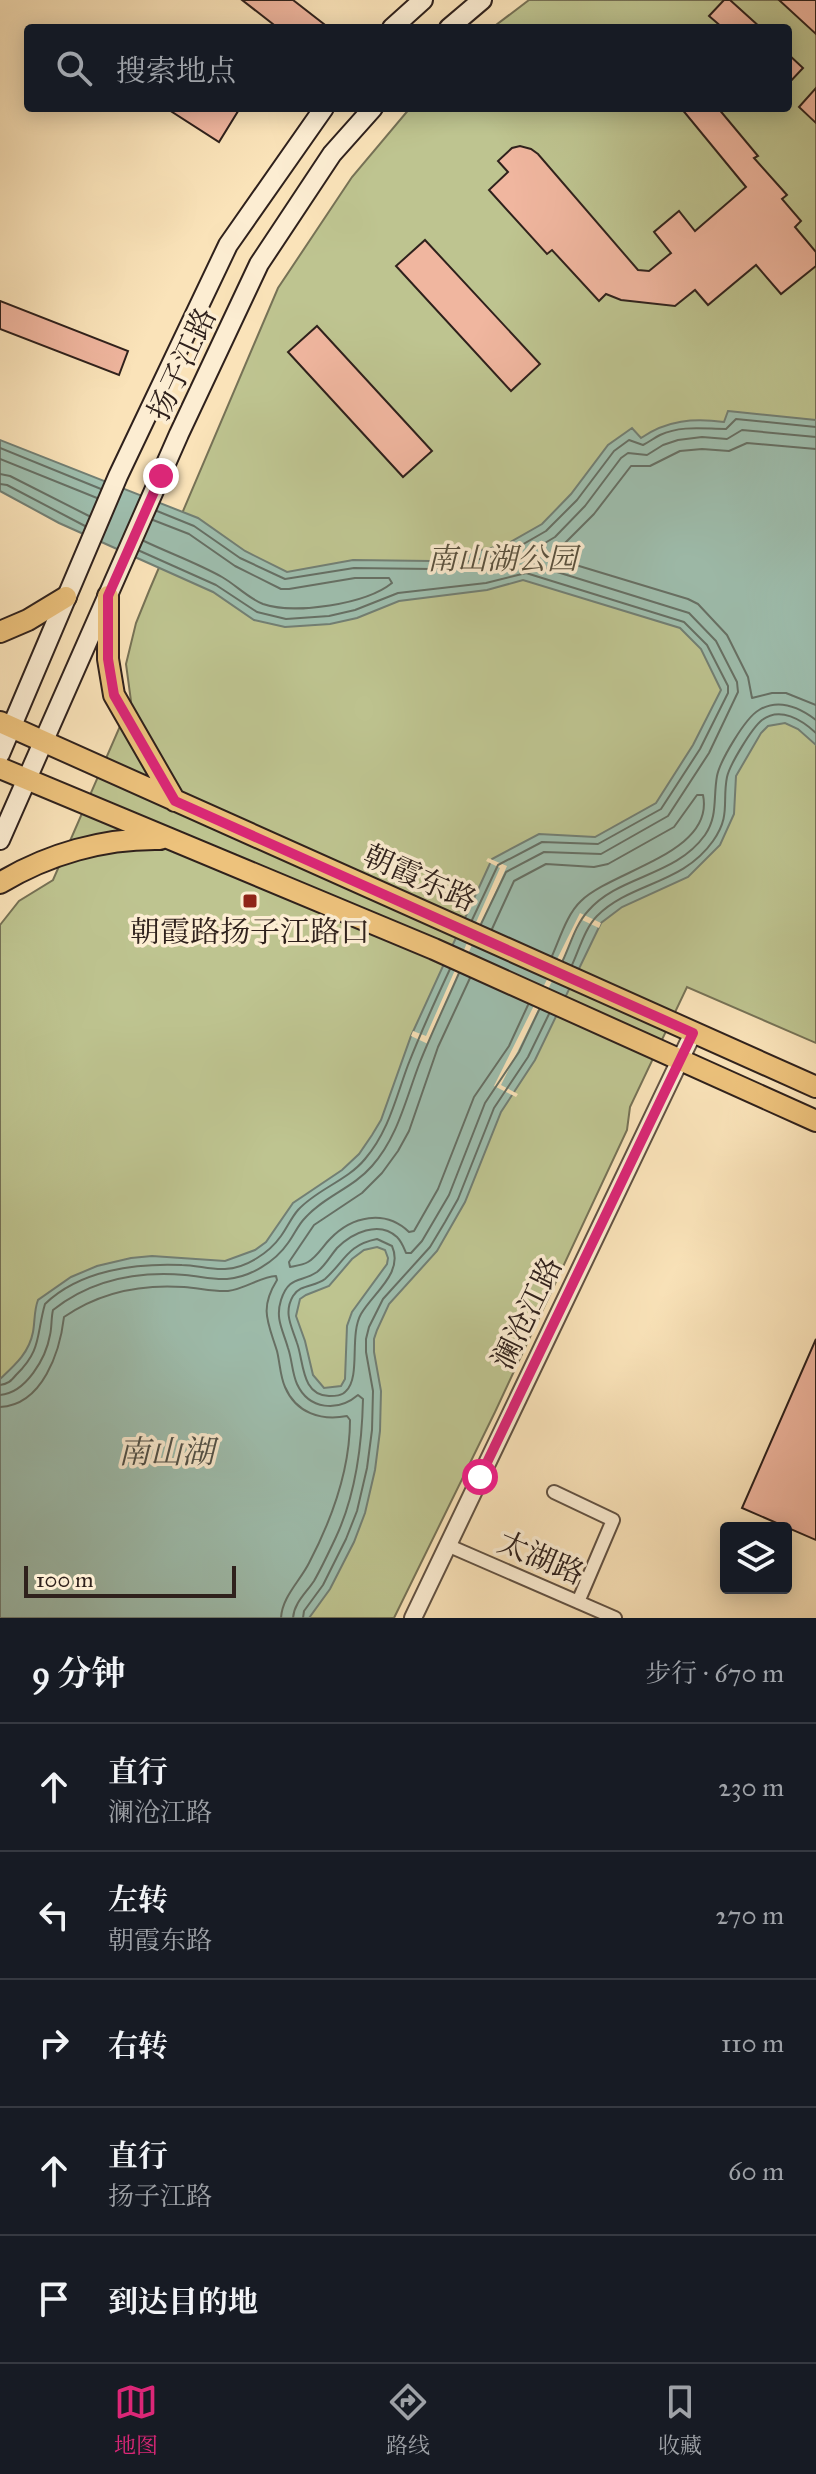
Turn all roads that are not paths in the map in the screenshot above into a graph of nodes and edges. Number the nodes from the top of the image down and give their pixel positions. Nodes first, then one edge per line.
1 (423, 0) edge
2 (482, 0) edge
3 (396, 24) edge
4 (454, 24) edge
5 (321, 112) edge
6 (369, 112) edge
7 (108, 596) junction
8 (66, 597) junction
9 (0, 632) edge
10 (5, 725) edge
11 (43, 742) junction
12 (0, 754) edge
13 (0, 768) edge
14 (26, 780) junction
15 (175, 801) junction
16 (168, 839) junction
17 (0, 840) edge
18 (0, 883) edge
19 (693, 1033) junction
20 (681, 1059) junction
21 (816, 1087) edge
22 (816, 1121) edge
23 (554, 1492) dead end
24 (447, 1545) junction
25 (578, 1602) junction
26 (413, 1618) edge
27 (615, 1618) edge

1 - 3 main road
2 - 4 main road
5 - 8 main road, 扬子江路
6 - 7 main road, 扬子江路
7 - 11 main road, 扬子江路
7 - 15 main road
8 - 9 main road
8 - 10 main road, 扬子江路
10 - 11 main road, 朝霞东路
10 - 12 main road, 扬子江路
11 - 14 main road, 扬子江路
11 - 15 main road, 朝霞东路
13 - 14 main road, 朝霞东路
14 - 16 main road, 朝霞东路
14 - 17 main road, 扬子江路
15 - 19 main road, 朝霞东路
16 - 18 main road
16 - 20 main road, 朝霞东路
19 - 20 street, 澜沧江路
19 - 21 main road, 朝霞东路
20 - 22 main road, 朝霞东路
20 - 24 street, 澜沧江路
23 - 25 street
24 - 25 street, 太湖路
24 - 26 street, 澜沧江路
25 - 27 street, 太湖路

